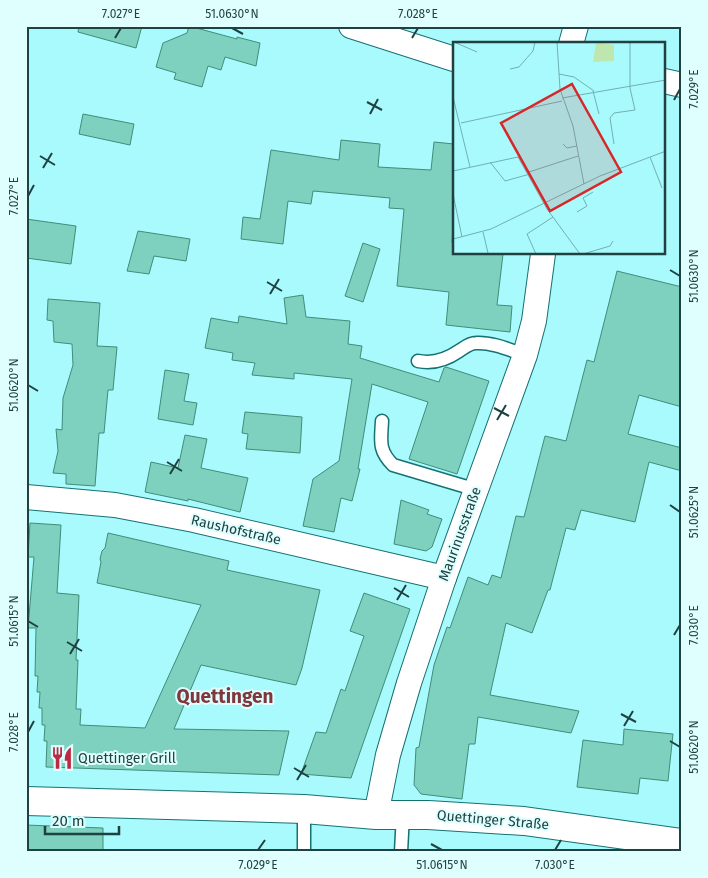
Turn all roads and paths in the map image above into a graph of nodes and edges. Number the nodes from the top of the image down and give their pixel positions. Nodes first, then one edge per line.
1 (351, 26) edge
2 (576, 26) edge
3 (572, 42) edge
4 (453, 59) edge
5 (666, 81) edge
6 (682, 85) edge
7 (543, 255) edge
8 (525, 355) junction
9 (418, 361) dead end
10 (382, 421) dead end
11 (477, 490) junction
12 (26, 497) edge
13 (444, 578) junction
14 (26, 801) edge
15 (304, 809) junction
16 (403, 814) junction
17 (376, 815) junction
18 (676, 846) edge
19 (304, 852) edge
20 (401, 852) edge

1 - 4 street
2 - 3 street
5 - 6 street
7 - 8 street, Maurinusstraße
8 - 9 lane
8 - 11 street, Maurinusstraße
10 - 11 lane
11 - 13 street, Maurinusstraße
12 - 13 street, Raushofstraße
13 - 17 street, Maurinusstraße
14 - 15 street, Quettinger Straße
15 - 17 street, Quettinger Straße
15 - 19 lane
16 - 17 street, Quettinger Straße
16 - 18 street, Quettinger Straße
16 - 20 lane

